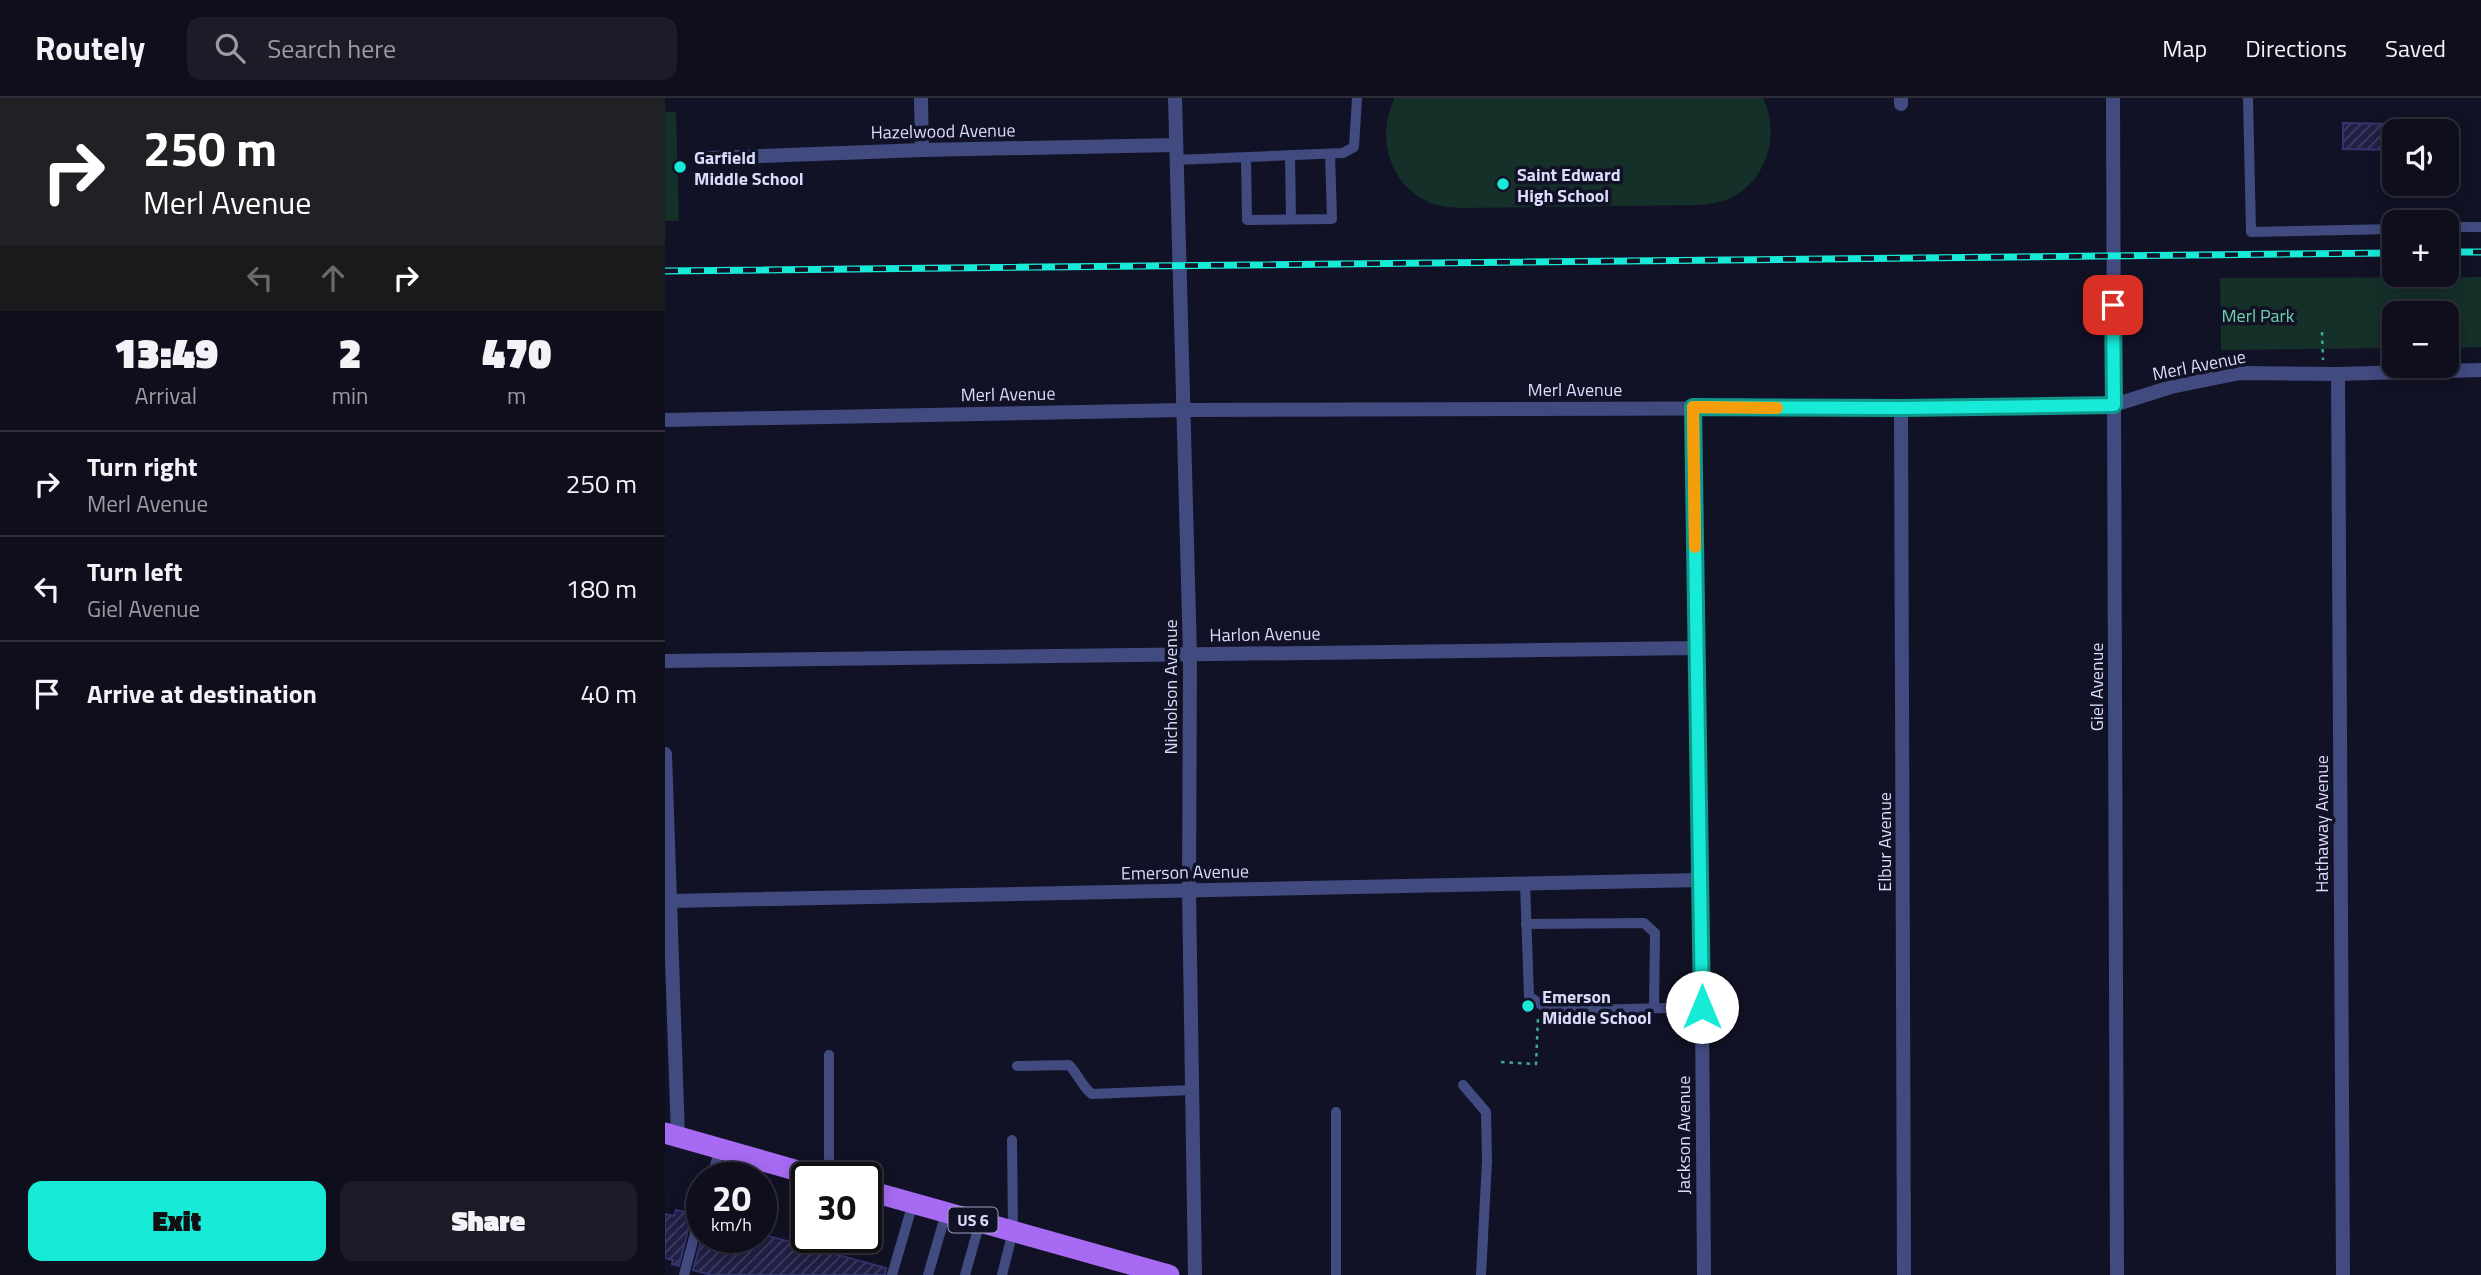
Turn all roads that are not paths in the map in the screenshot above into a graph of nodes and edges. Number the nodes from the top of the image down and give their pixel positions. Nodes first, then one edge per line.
1 (921, 98) edge
2 (1175, 98) edge
3 (1357, 98) edge
4 (2113, 98) edge
5 (2248, 98) edge
6 (922, 150) junction
7 (1176, 153) junction
8 (1330, 154) junction
9 (1290, 155) junction
10 (711, 158) dead end
11 (1245, 158) junction
12 (1291, 219) junction
13 (2481, 227) edge
14 (2459, 228) edge
15 (2382, 229) edge
16 (2481, 370) edge
17 (2331, 374) junction
18 (2114, 405) junction
19 (1693, 407) junction
20 (1901, 408) junction
21 (1185, 410) junction
22 (665, 420) edge
23 (1697, 648) junction
24 (1190, 654) junction
25 (665, 661) edge
26 (665, 754) edge
27 (1701, 880) junction
28 (1525, 884) junction
29 (1189, 891) junction
30 (670, 901) junction
31 (1526, 924) junction
32 (1654, 1007) junction
33 (1702, 1007) junction
34 (829, 1055) dead end
35 (1017, 1066) dead end
36 (1463, 1085) dead end
37 (1192, 1090) junction
38 (1336, 1112) dead end
39 (672, 1135) edge
40 (1012, 1140) dead end
41 (720, 1149) junction
42 (716, 1162) edge
43 (829, 1162) edge
44 (791, 1169) edge
45 (882, 1194) edge
46 (913, 1203) junction
47 (946, 1212) junction
48 (980, 1222) junction
49 (1013, 1231) junction
50 (690, 1253) edge
51 (684, 1275) edge
52 (892, 1275) edge
53 (928, 1275) edge
54 (965, 1275) edge
55 (1002, 1275) edge
56 (1169, 1275) edge
57 (1195, 1275) edge
58 (1336, 1275) edge
59 (1481, 1275) edge
60 (1703, 1275) edge
61 (1904, 1275) edge
62 (2117, 1275) edge
63 (2343, 1275) edge

1 - 6 street
2 - 7 street, Nicholson Avenue
3 - 8 lane
4 - 18 street, Giel Avenue
5 - 15 lane
6 - 7 street, Hazelwood Avenue
6 - 10 street, Hazelwood Avenue
7 - 11 lane
7 - 21 street, Nicholson Avenue
8 - 9 lane
8 - 12 lane
9 - 11 lane
9 - 12 lane
11 - 12 lane
13 - 14 lane
16 - 17 street, Merl Avenue
17 - 18 street, Merl Avenue
17 - 63 street, Hathaway Avenue
18 - 20 street, Merl Avenue
18 - 62 street, Giel Avenue
19 - 20 street, Merl Avenue
19 - 21 street, Merl Avenue
19 - 23 street, Jackson Avenue
20 - 61 street, Elbur Avenue
21 - 22 street, Merl Avenue
21 - 24 street, Nicholson Avenue
23 - 24 street, Harlon Avenue
23 - 27 street, Jackson Avenue
24 - 25 street, Harlon Avenue
24 - 29 street, Nicholson Avenue
26 - 30 street
27 - 28 street, Emerson Avenue
27 - 33 street, Jackson Avenue
28 - 29 street, Emerson Avenue
28 - 31 lane
29 - 30 street, Emerson Avenue
29 - 37 street, Nicholson Avenue
30 - 39 street
31 - 32 lane
31 - 32 lane
32 - 33 lane
33 - 60 street, Jackson Avenue
34 - 43 lane
35 - 37 lane
36 - 59 lane
37 - 57 street, Nicholson Avenue
38 - 58 lane
39 - 41 main road
40 - 49 lane
41 - 42 lane
41 - 44 main road
45 - 46 main road, US 6
46 - 47 main road, US 6
46 - 52 lane
47 - 48 main road, US 6
47 - 53 lane
48 - 49 main road, US 6
48 - 54 lane
49 - 55 lane
49 - 56 main road, US 6
50 - 51 lane

